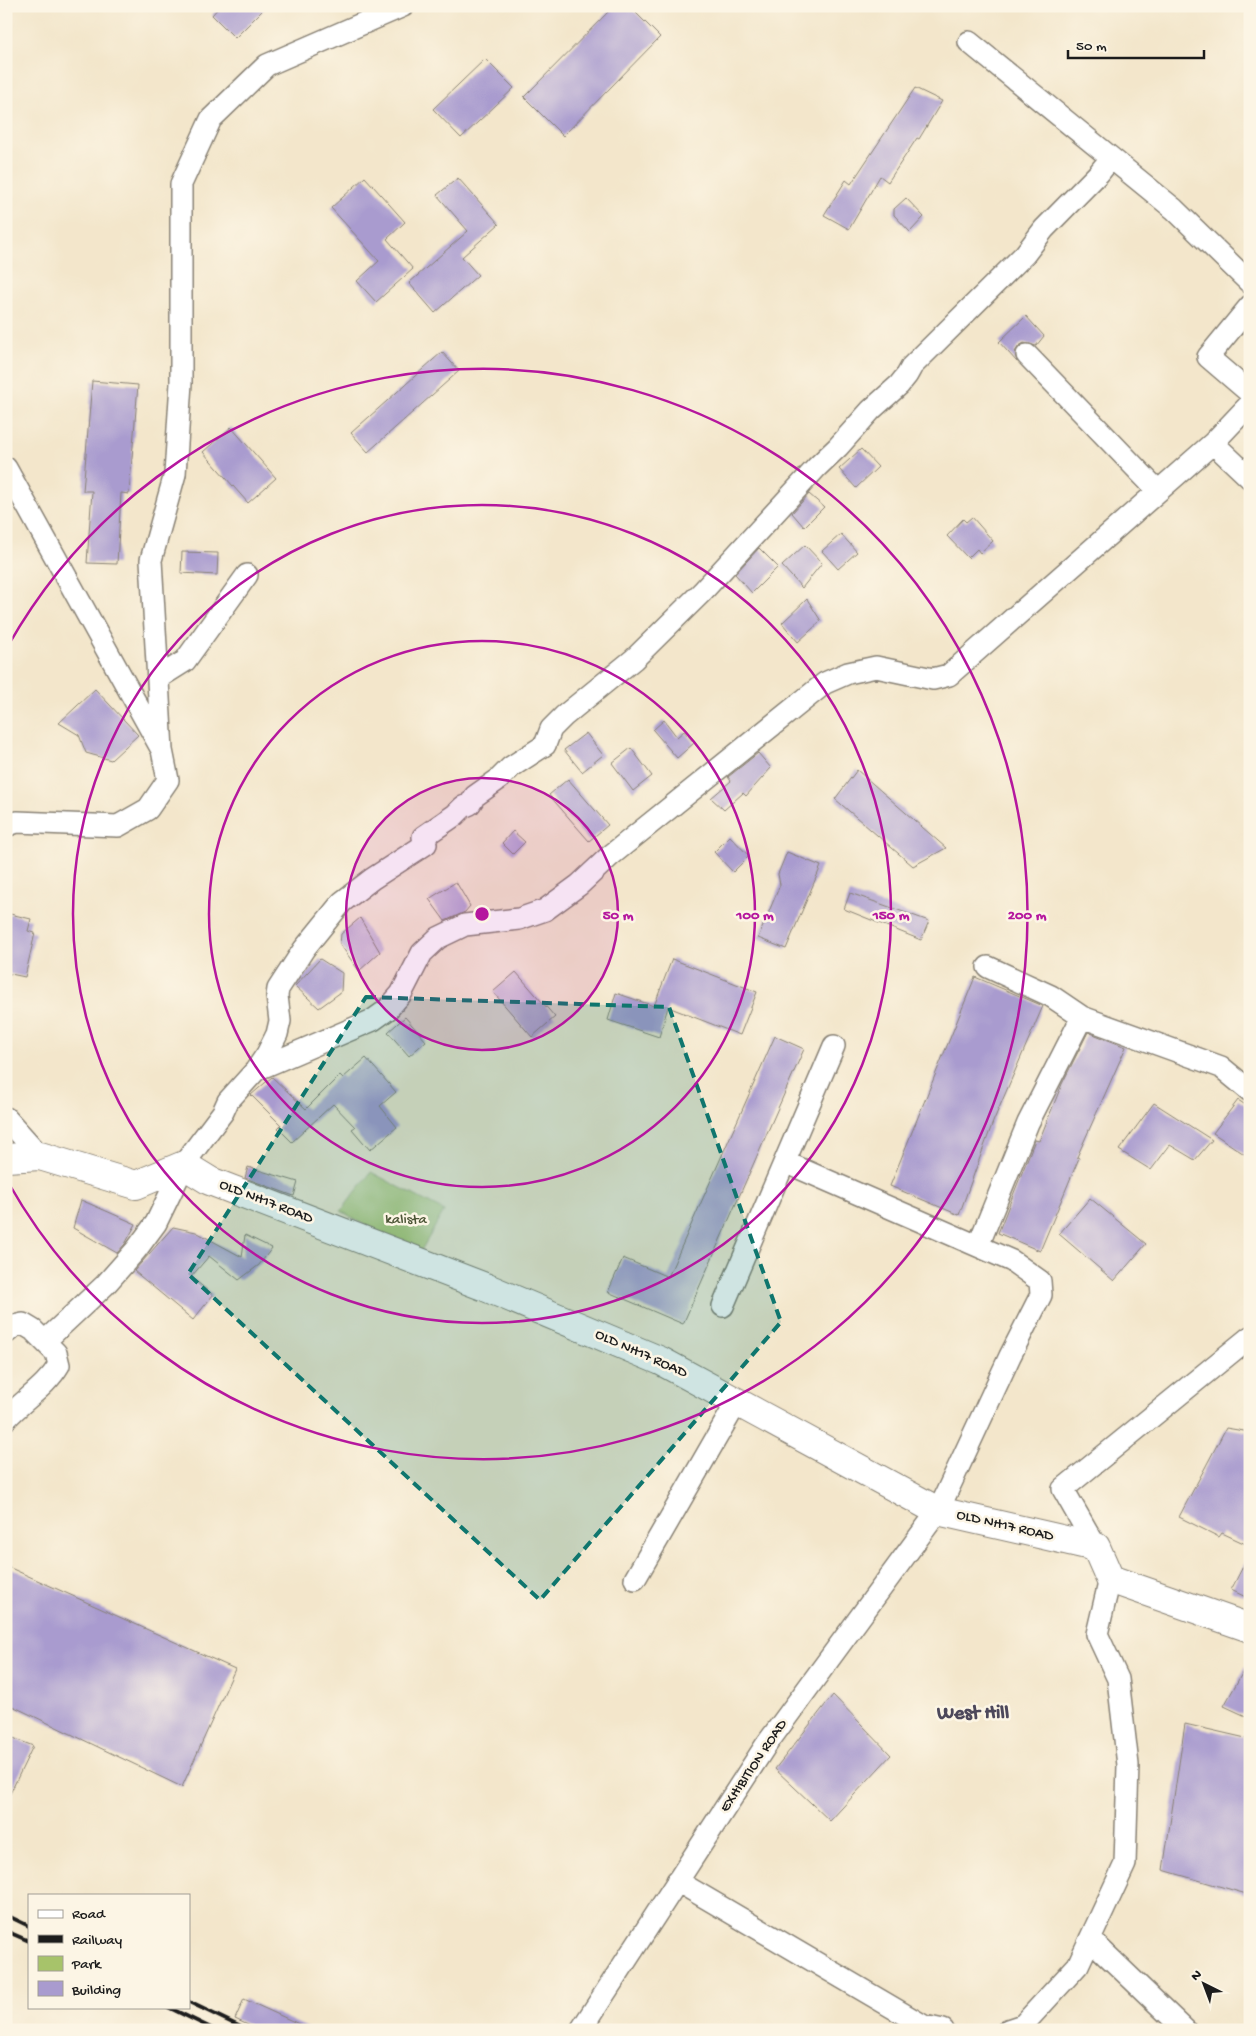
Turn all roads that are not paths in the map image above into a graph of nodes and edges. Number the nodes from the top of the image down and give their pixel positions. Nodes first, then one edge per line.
1 (403, 6) edge
2 (969, 42) dead end
3 (1111, 158) junction
4 (1249, 280) edge
5 (1250, 306) edge
6 (1027, 355) dead end
7 (1250, 394) edge
8 (1250, 404) edge
9 (1213, 443) junction
10 (6, 468) edge
11 (1250, 478) edge
12 (1158, 491) junction
13 (247, 575) dead end
14 (158, 678) junction
15 (162, 750) junction
16 (6, 826) edge
17 (988, 967) dead end
18 (1082, 1016) junction
19 (834, 1046) dead end
20 (256, 1070) junction
21 (1250, 1091) edge
22 (6, 1118) edge
23 (40, 1156) junction
24 (6, 1158) edge
25 (785, 1162) junction
26 (184, 1165) junction
27 (978, 1246) junction
28 (724, 1306) dead end
29 (6, 1333) edge
30 (1250, 1337) edge
31 (45, 1341) junction
32 (737, 1402) junction
33 (6, 1419) edge
34 (938, 1510) junction
35 (1096, 1547) junction
36 (1110, 1579) junction
37 (635, 1580) dead end
38 (1250, 1628) edge
39 (677, 1881) junction
40 (1090, 1939) junction
41 (581, 2030) edge
42 (943, 2030) edge
43 (1008, 2030) edge
44 (1186, 2030) edge

1 - 14 street
2 - 3 street
3 - 4 street
3 - 20 street
5 - 7 street
6 - 12 street
8 - 9 street
9 - 11 street
9 - 12 street
10 - 15 street
12 - 20 street
13 - 14 street
14 - 15 street
15 - 16 street
17 - 18 street
18 - 21 street
18 - 27 street
19 - 25 street
20 - 26 street
22 - 23 street
23 - 24 main road
23 - 26 main road
25 - 27 street
25 - 28 street
26 - 31 street
26 - 32 main road, OLD NH17 ROAD
27 - 34 street, EXHIBITION ROAD
29 - 31 street
30 - 35 street
31 - 33 street
32 - 34 main road, OLD NH17 ROAD
32 - 37 street
34 - 35 main road, OLD NH17 ROAD
34 - 39 street, EXHIBITION ROAD
35 - 36 main road
36 - 38 main road
36 - 40 street
39 - 41 street, EXHIBITION ROAD
39 - 42 street
40 - 43 street
40 - 44 street

